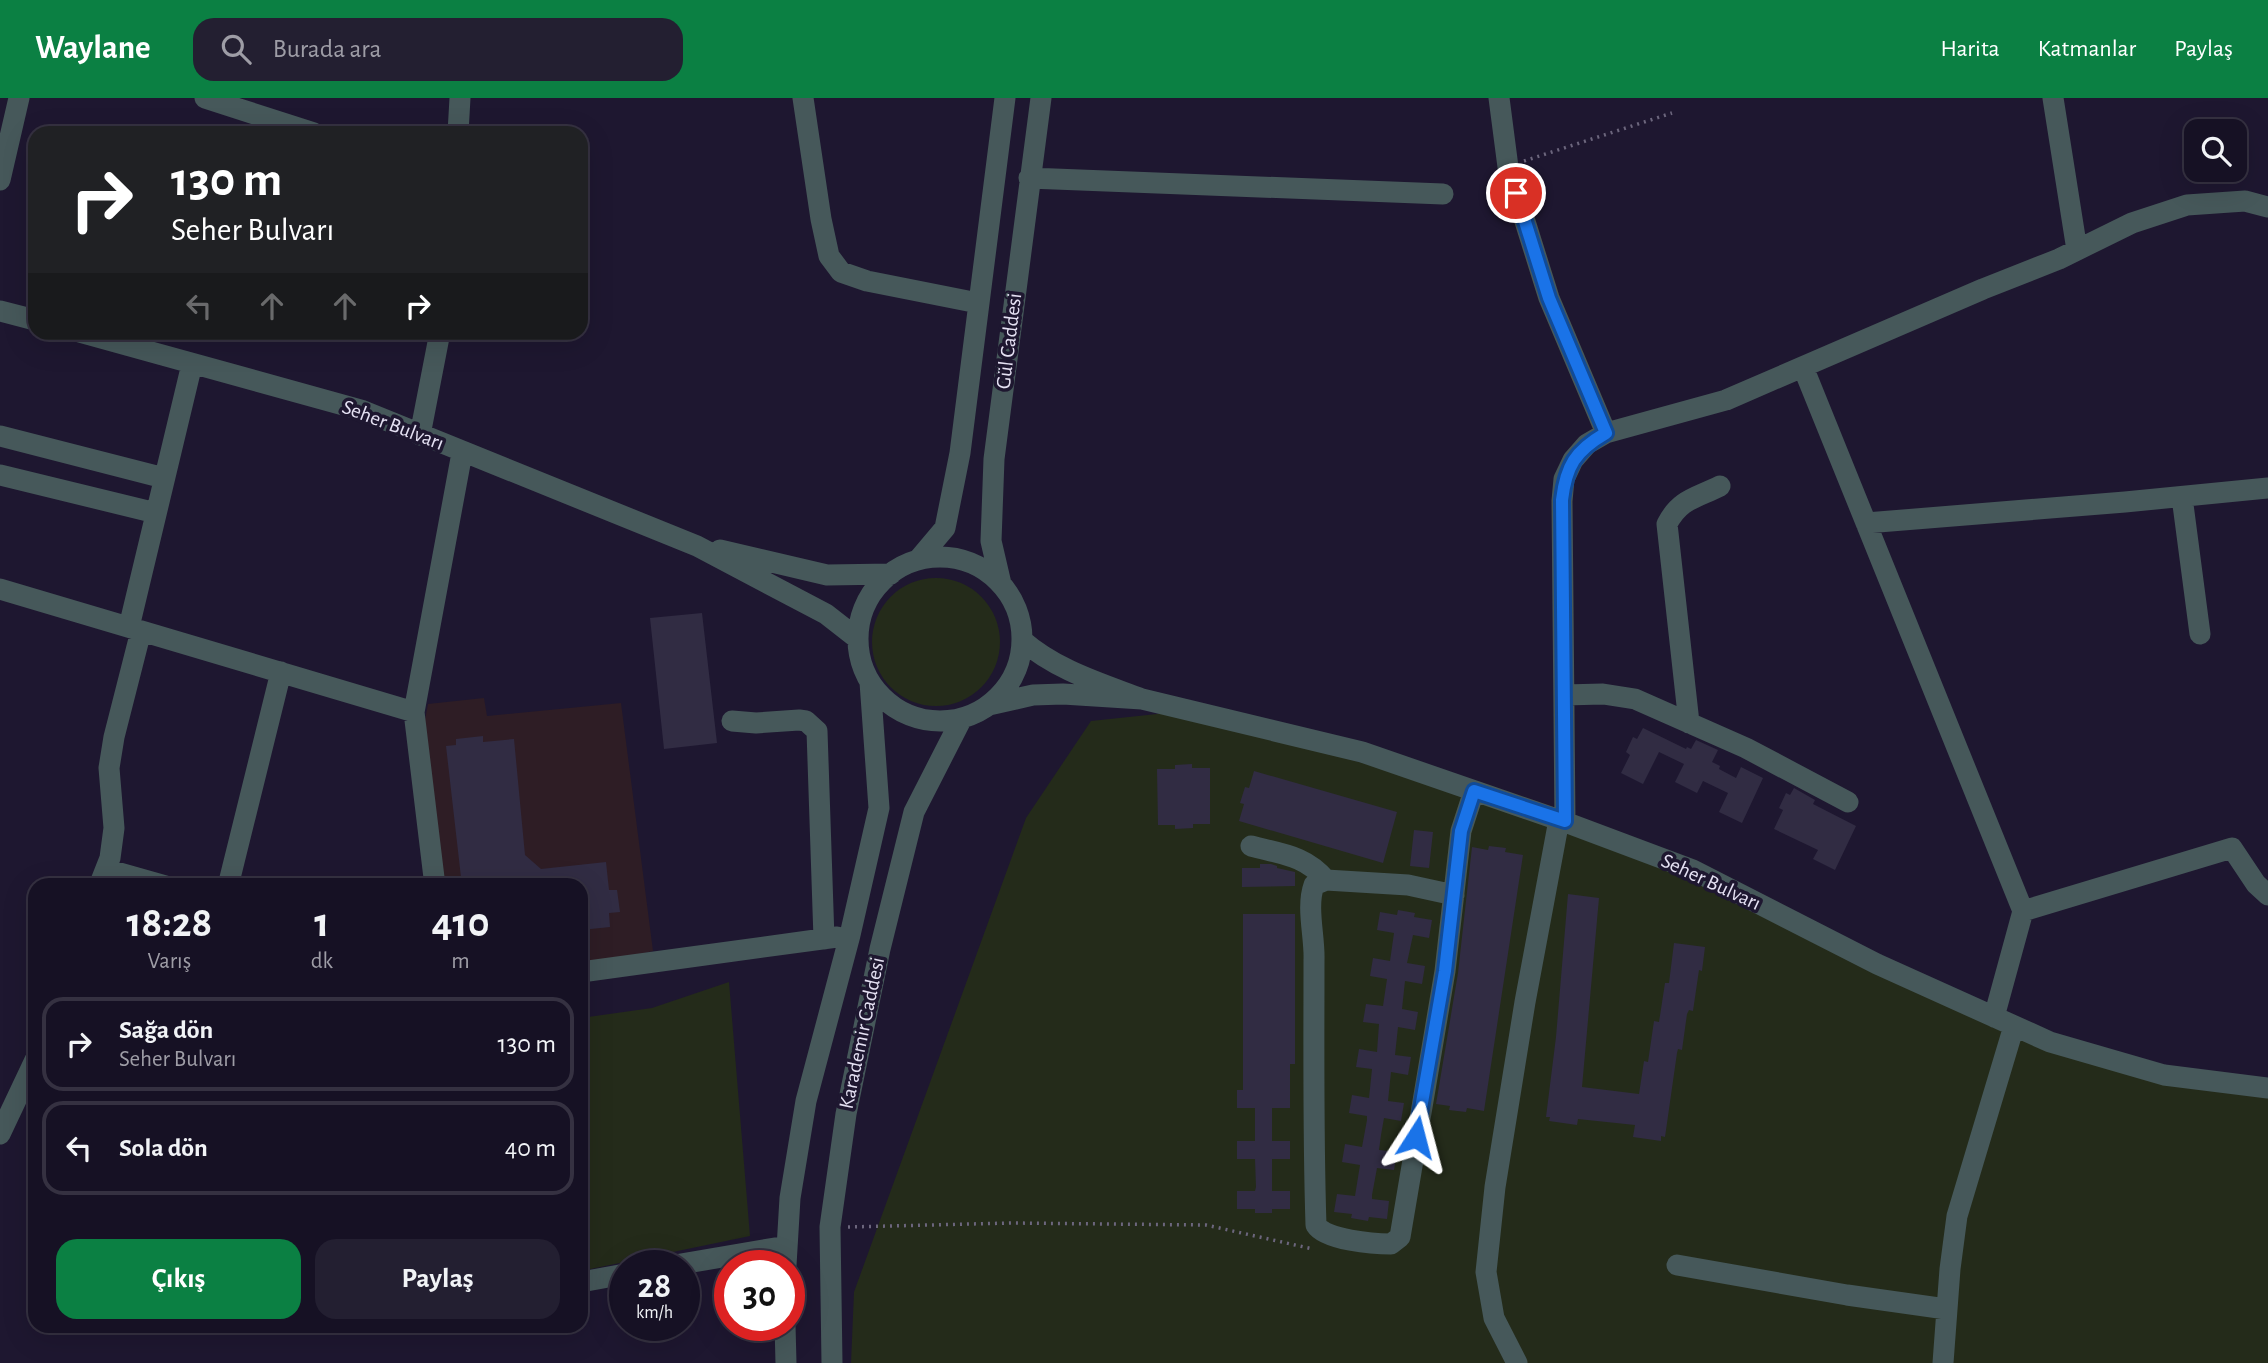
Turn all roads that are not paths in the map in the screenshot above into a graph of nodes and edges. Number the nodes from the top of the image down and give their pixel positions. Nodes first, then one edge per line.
1 (19, 98) edge
2 (205, 98) edge
3 (460, 98) edge
4 (803, 98) edge
5 (1005, 98) edge
6 (1041, 98) edge
7 (1499, 98) edge
8 (2053, 98) edge
9 (260, 106) edge
10 (300, 126) edge
11 (458, 126) edge
12 (1029, 178) junction
13 (0, 180) edge
14 (1443, 194) dead end
15 (2268, 207) edge
16 (2077, 250) junction
17 (978, 303) junction
18 (0, 311) edge
19 (28, 318) edge
20 (107, 340) edge
21 (438, 340) edge
22 (192, 364) junction
23 (1803, 367) junction
24 (1606, 433) junction
25 (420, 435) junction
26 (0, 436) edge
27 (463, 453) junction
28 (0, 475) edge
29 (164, 478) junction
30 (1720, 486) dead end
31 (2268, 488) edge
32 (2182, 497) junction
33 (156, 513) junction
34 (1866, 523) junction
35 (697, 546) junction
36 (918, 560) junction
37 (891, 574) junction
38 (1000, 584) junction
39 (0, 589) edge
40 (135, 629) junction
41 (2200, 634) dead end
42 (858, 639) junction
43 (1022, 640) junction
44 (281, 672) junction
45 (870, 682) junction
46 (1564, 695) junction
47 (1142, 699) junction
48 (989, 705) junction
49 (414, 712) junction
50 (962, 718) junction
51 (732, 721) dead end
52 (1689, 723) junction
53 (1474, 791) junction
54 (1848, 802) dead end
55 (1562, 821) junction
56 (1251, 846) dead end
57 (102, 877) edge
58 (230, 878) edge
59 (434, 878) edge
60 (1326, 880) junction
61 (1454, 894) junction
62 (2268, 895) edge
63 (2023, 911) junction
64 (850, 935) junction
65 (824, 939) junction
66 (588, 971) edge
67 (1994, 1017) junction
68 (2014, 1026) junction
69 (28, 1075) edge
70 (2268, 1088) edge
71 (0, 1134) edge
72 (787, 1250) edge
73 (1677, 1265) dead end
74 (609, 1277) edge
75 (588, 1281) edge
76 (1946, 1310) junction
77 (785, 1341) edge
78 (786, 1363) edge
79 (832, 1363) edge
80 (1517, 1363) edge
81 (1942, 1363) edge

1 - 13 street
2 - 9 street
3 - 11 street
4 - 17 street
5 - 17 street, Gül Caddesi
6 - 12 street, Gül Caddesi
7 - 24 street
8 - 16 street
9 - 10 street
12 - 14 street
12 - 38 street, Gül Caddesi
15 - 16 street
16 - 23 street
17 - 36 street, Gül Caddesi
18 - 19 street
20 - 22 street, Seher Bulvarı
21 - 25 street
22 - 25 street, Seher Bulvarı
22 - 29 street
23 - 24 street
23 - 34 street
24 - 46 street
25 - 27 street, Seher Bulvarı
26 - 29 street
27 - 35 street, Seher Bulvarı
27 - 49 street
28 - 33 street
29 - 33 street
30 - 52 street
31 - 32 street
32 - 34 street
32 - 41 street
33 - 40 street
34 - 63 street
35 - 37 street, Seher Bulvarı
35 - 42 street, Seher Bulvarı
36 - 37 street
36 - 38 street
37 - 42 street
38 - 43 street
39 - 40 street
40 - 44 street
40 - 57 street
42 - 45 street
43 - 47 street, Seher Bulvarı
43 - 48 street
44 - 49 street
44 - 58 street
45 - 50 street
45 - 64 street, Karademir Caddesi
46 - 52 street
46 - 55 street
47 - 48 street, Seher Bulvarı
47 - 53 street, Seher Bulvarı
48 - 50 street
49 - 59 street
50 - 79 street, Karademir Caddesi
51 - 65 street
52 - 54 street
53 - 55 street, Seher Bulvarı
53 - 61 street
55 - 67 street, Seher Bulvarı
55 - 80 street
56 - 60 street
60 - 61 street
60 - 61 street
62 - 63 street
63 - 67 street
64 - 65 street
64 - 72 street, Karademir Caddesi
65 - 66 street
67 - 68 street, Seher Bulvarı
68 - 70 street, Seher Bulvarı
68 - 76 street
69 - 71 street
73 - 76 street
74 - 75 street
76 - 81 street
77 - 78 street

